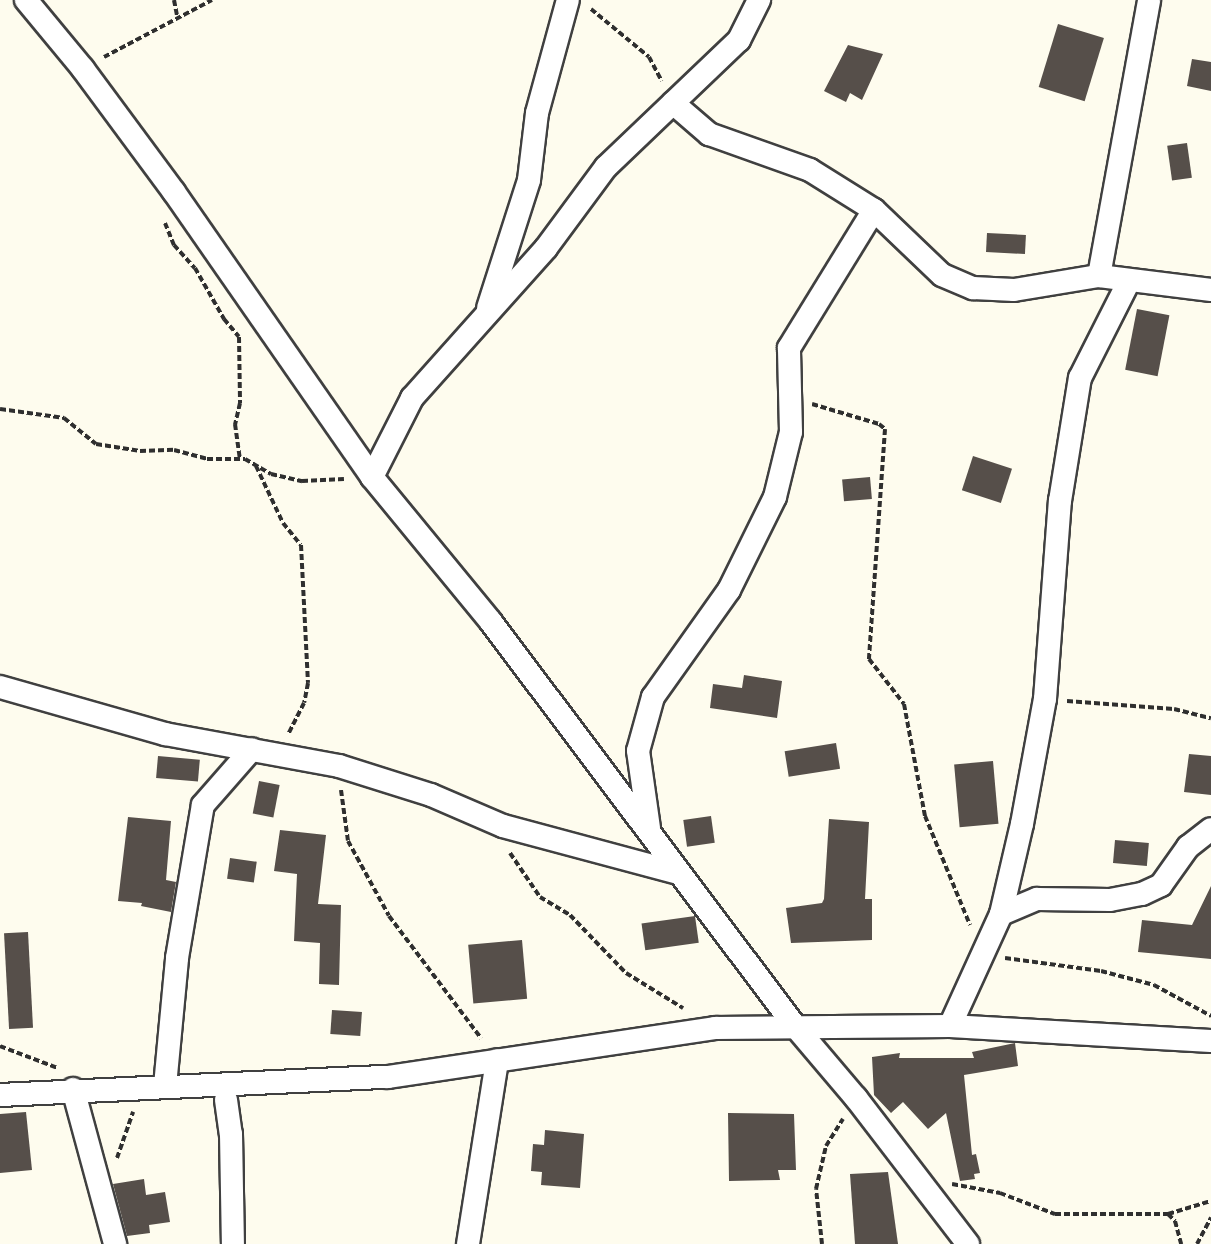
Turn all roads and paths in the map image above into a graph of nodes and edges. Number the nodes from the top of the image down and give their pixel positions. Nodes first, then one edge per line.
1 (26, 0) edge
2 (174, 0) edge
3 (212, 0) edge
4 (759, 0) edge
5 (1149, 0) edge
6 (579, 4) edge
7 (177, 16) junction
8 (83, 69) junction
9 (673, 103) junction
10 (874, 210) junction
11 (163, 217) dead end
12 (1099, 276) junction
13 (1130, 281) junction
14 (1211, 290) edge
15 (486, 314) junction
16 (791, 398) junction
17 (0, 409) edge
18 (240, 459) junction
19 (256, 466) junction
20 (372, 477) junction
21 (0, 687) edge
22 (1045, 699) junction
23 (1211, 718) edge
24 (252, 749) junction
25 (281, 753) junction
26 (339, 766) junction
27 (503, 826) junction
28 (1211, 829) edge
29 (650, 833) junction
30 (678, 873) junction
31 (1001, 914) junction
32 (984, 952) junction
33 (1211, 1016) edge
34 (794, 1025) junction
35 (950, 1026) junction
36 (716, 1028) junction
37 (1211, 1041) edge
38 (0, 1046) edge
39 (497, 1060) junction
40 (69, 1080) junction
41 (165, 1086) junction
42 (0, 1095) edge
43 (856, 1098) junction
44 (226, 1100) dead end
45 (139, 1107) dead end
46 (948, 1184) dead end
47 (102, 1198) junction
48 (1211, 1201) edge
49 (1168, 1214) junction
50 (1211, 1218) edge
51 (964, 1242) edge
52 (115, 1244) edge
53 (233, 1244) edge
54 (468, 1244) edge
55 (822, 1244) edge
56 (1181, 1244) edge
57 (1197, 1244) edge

1 - 8 street
2 - 7 path
3 - 7 path
4 - 9 street
5 - 12 street
6 - 9 path
6 - 15 street
7 - 8 path
8 - 20 street
9 - 10 street
9 - 15 street
10 - 12 street
10 - 16 street
11 - 18 path
12 - 13 street
13 - 14 street
13 - 22 street
15 - 20 street
16 - 29 street
16 - 32 path
17 - 18 path
18 - 19 path
19 - 20 path
19 - 25 path
20 - 29 street
21 - 24 street
22 - 23 path
22 - 31 street
24 - 25 street
24 - 41 street
25 - 26 street
26 - 27 street
26 - 39 path
27 - 30 street
27 - 36 path
28 - 31 street
29 - 30 street
30 - 34 street
31 - 32 street
32 - 33 path
32 - 35 street
34 - 35 street
34 - 36 street
34 - 43 street
35 - 37 street
36 - 39 street
38 - 40 path
39 - 41 street
39 - 54 street
40 - 41 street
40 - 42 street
40 - 47 street
43 - 51 street
43 - 55 path
44 - 53 street
45 - 47 path
46 - 49 path
47 - 52 street
48 - 49 path
49 - 56 path
50 - 57 path

